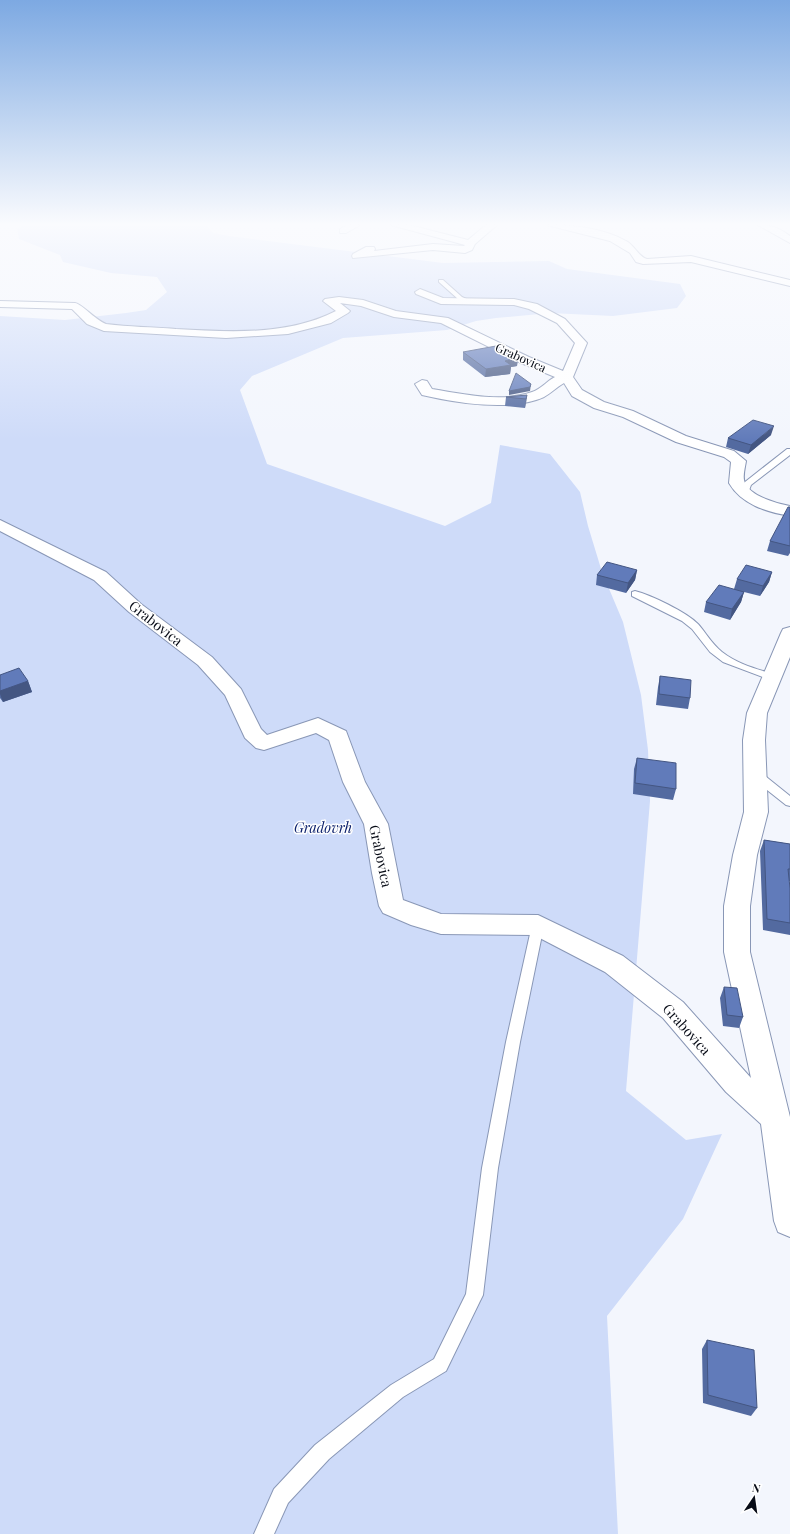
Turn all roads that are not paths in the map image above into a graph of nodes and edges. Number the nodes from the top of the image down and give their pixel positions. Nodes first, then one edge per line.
1 (431, 297) edge
2 (458, 297) edge
3 (470, 302) junction
4 (0, 304) edge
5 (567, 378) junction
6 (422, 384) dead end
7 (790, 451) edge
8 (744, 494) junction
9 (790, 512) edge
10 (0, 525) edge
11 (635, 594) dead end
12 (790, 633) edge
13 (772, 677) junction
14 (755, 775) junction
15 (790, 802) edge
16 (538, 925) junction
17 (775, 1117) junction
18 (790, 1220) edge
19 (264, 1534) edge

1 - 3 street
2 - 3 lane
3 - 5 street
4 - 5 street, Grabovica
5 - 6 street, Grabovica
5 - 8 street
7 - 8 lane
8 - 9 street
10 - 16 street, Grabovica
11 - 13 lane
12 - 13 street
13 - 14 street
14 - 15 lane
14 - 17 street
16 - 17 street, Grabovica
16 - 19 lane
17 - 18 street

